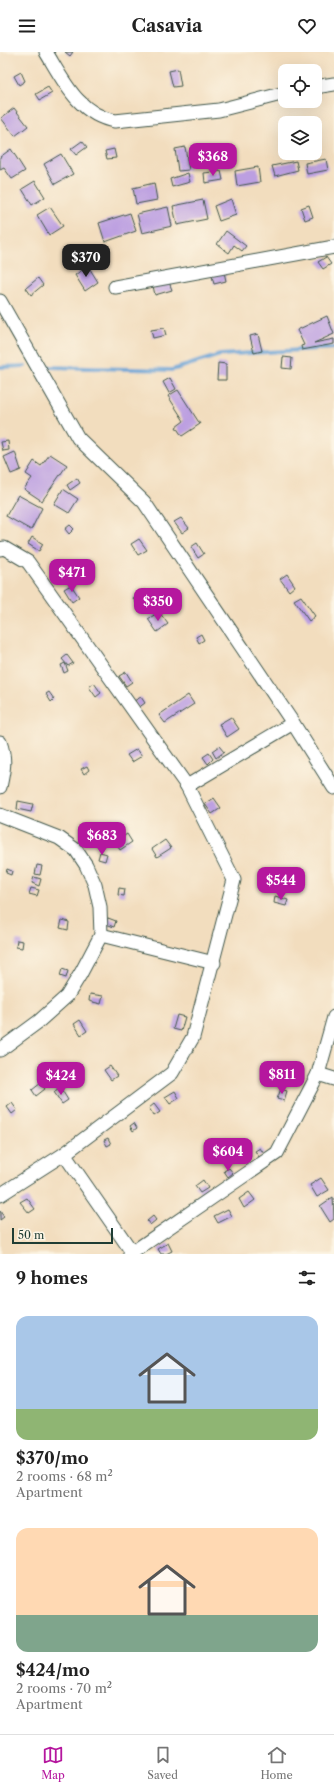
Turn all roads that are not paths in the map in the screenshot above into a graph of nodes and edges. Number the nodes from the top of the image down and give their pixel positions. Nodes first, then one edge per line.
1 (46, 52) edge
2 (334, 84) edge
3 (322, 86) edge
4 (278, 95) edge
5 (334, 247) edge
6 (114, 287) dead end
7 (0, 301) edge
8 (0, 549) edge
9 (293, 723) junction
10 (0, 742) edge
11 (188, 786) junction
12 (0, 787) edge
13 (334, 788) edge
14 (0, 815) edge
15 (101, 935) junction
16 (214, 963) junction
17 (334, 1017) edge
18 (0, 1050) edge
19 (318, 1074) junction
20 (334, 1080) edge
21 (64, 1154) junction
22 (0, 1195) edge
23 (131, 1253) edge

1 - 4 street
2 - 3 street
5 - 6 street
7 - 9 street
8 - 11 street
9 - 11 street
9 - 13 street
10 - 12 street
11 - 16 street
14 - 15 street
15 - 16 street
15 - 18 street
16 - 21 street
17 - 19 street
19 - 20 street
19 - 23 street
21 - 22 street
21 - 23 street

